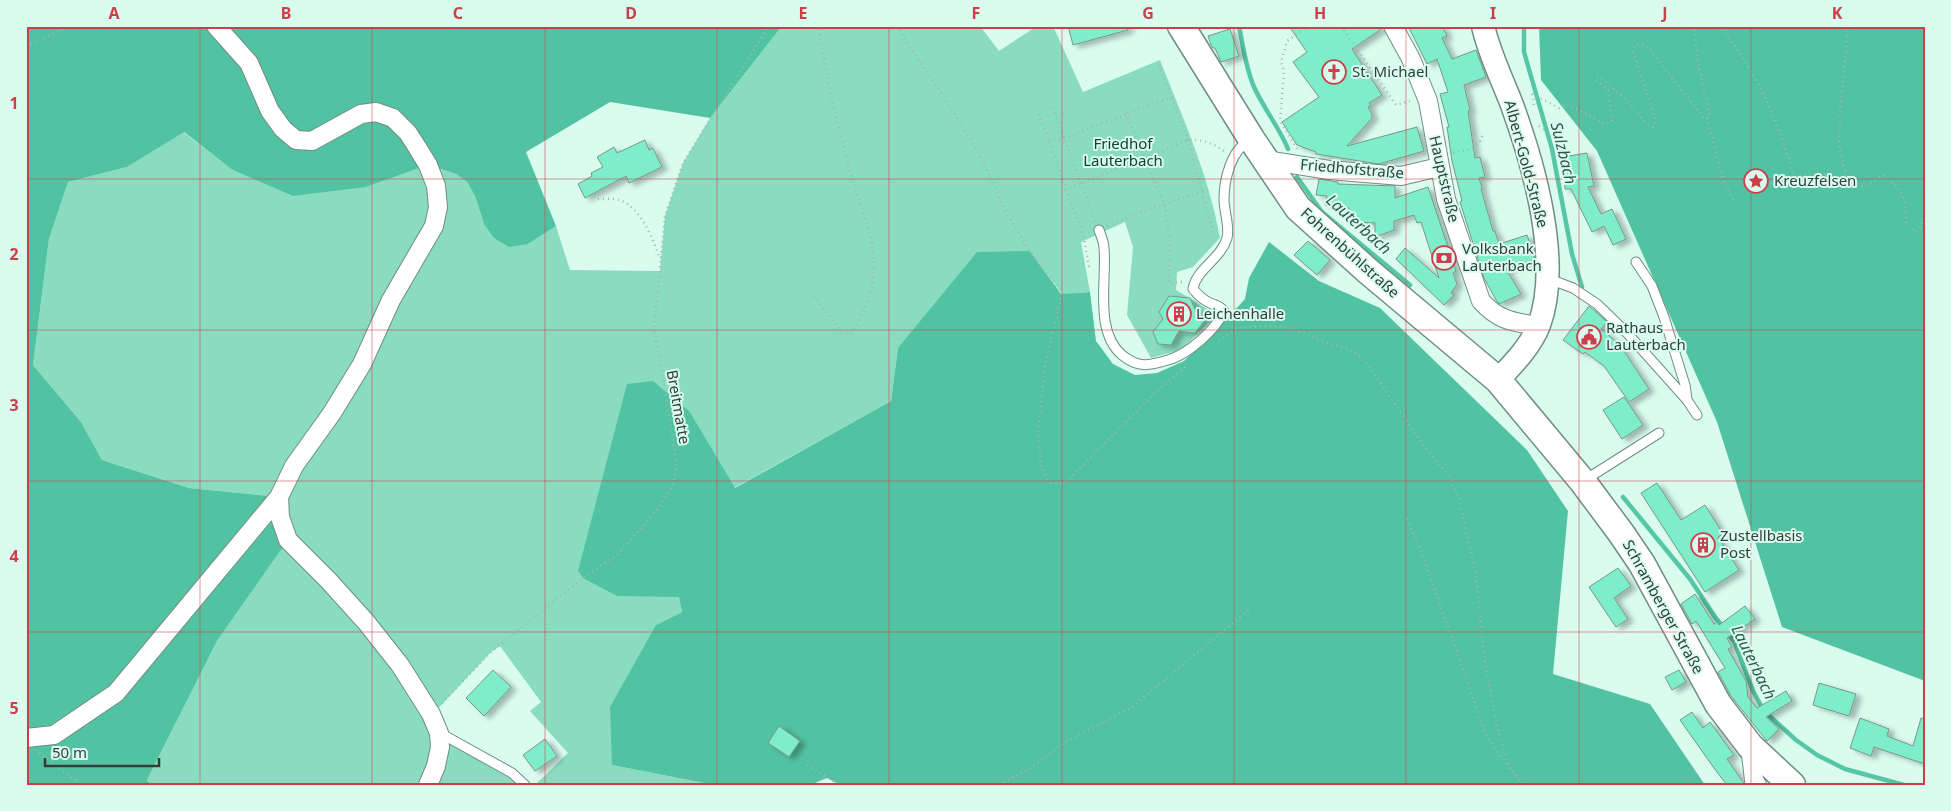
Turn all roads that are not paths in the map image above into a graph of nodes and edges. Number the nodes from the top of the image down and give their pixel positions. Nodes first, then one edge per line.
1 (216, 26) edge
2 (1393, 26) edge
3 (1483, 26) edge
4 (1188, 33) edge
5 (1250, 153) junction
6 (1438, 167) junction
7 (1099, 230) road end
8 (1636, 262) dead end
9 (1547, 278) junction
10 (1539, 326) junction
11 (1498, 380) junction
12 (1687, 400) junction
13 (1697, 415) dead end
14 (1659, 433) dead end
15 (1583, 482) junction
16 (279, 497) junction
17 (439, 732) junction
18 (30, 744) edge
19 (1750, 746) junction
20 (1757, 783) edge
21 (428, 785) edge
22 (525, 785) edge
23 (1792, 785) edge

1 - 16 street
2 - 6 street, Hauptstraße
3 - 9 street, Albert-Gold-Straße
4 - 5 main road, Fohrenbühlstraße
5 - 6 street, Friedhofstraße
5 - 7 lane
5 - 11 main road, Fohrenbühlstraße
6 - 10 street, Hauptstraße
8 - 12 lane
9 - 10 street, Albert-Gold-Straße
9 - 12 lane
10 - 11 street, Albert-Gold-Straße
11 - 15 main road, Schramberger Straße
12 - 13 lane
14 - 15 lane
15 - 19 main road, Schramberger Straße
16 - 17 street
16 - 18 street
17 - 21 street
17 - 22 lane
19 - 20 street
19 - 23 main road, Schramberger Straße

